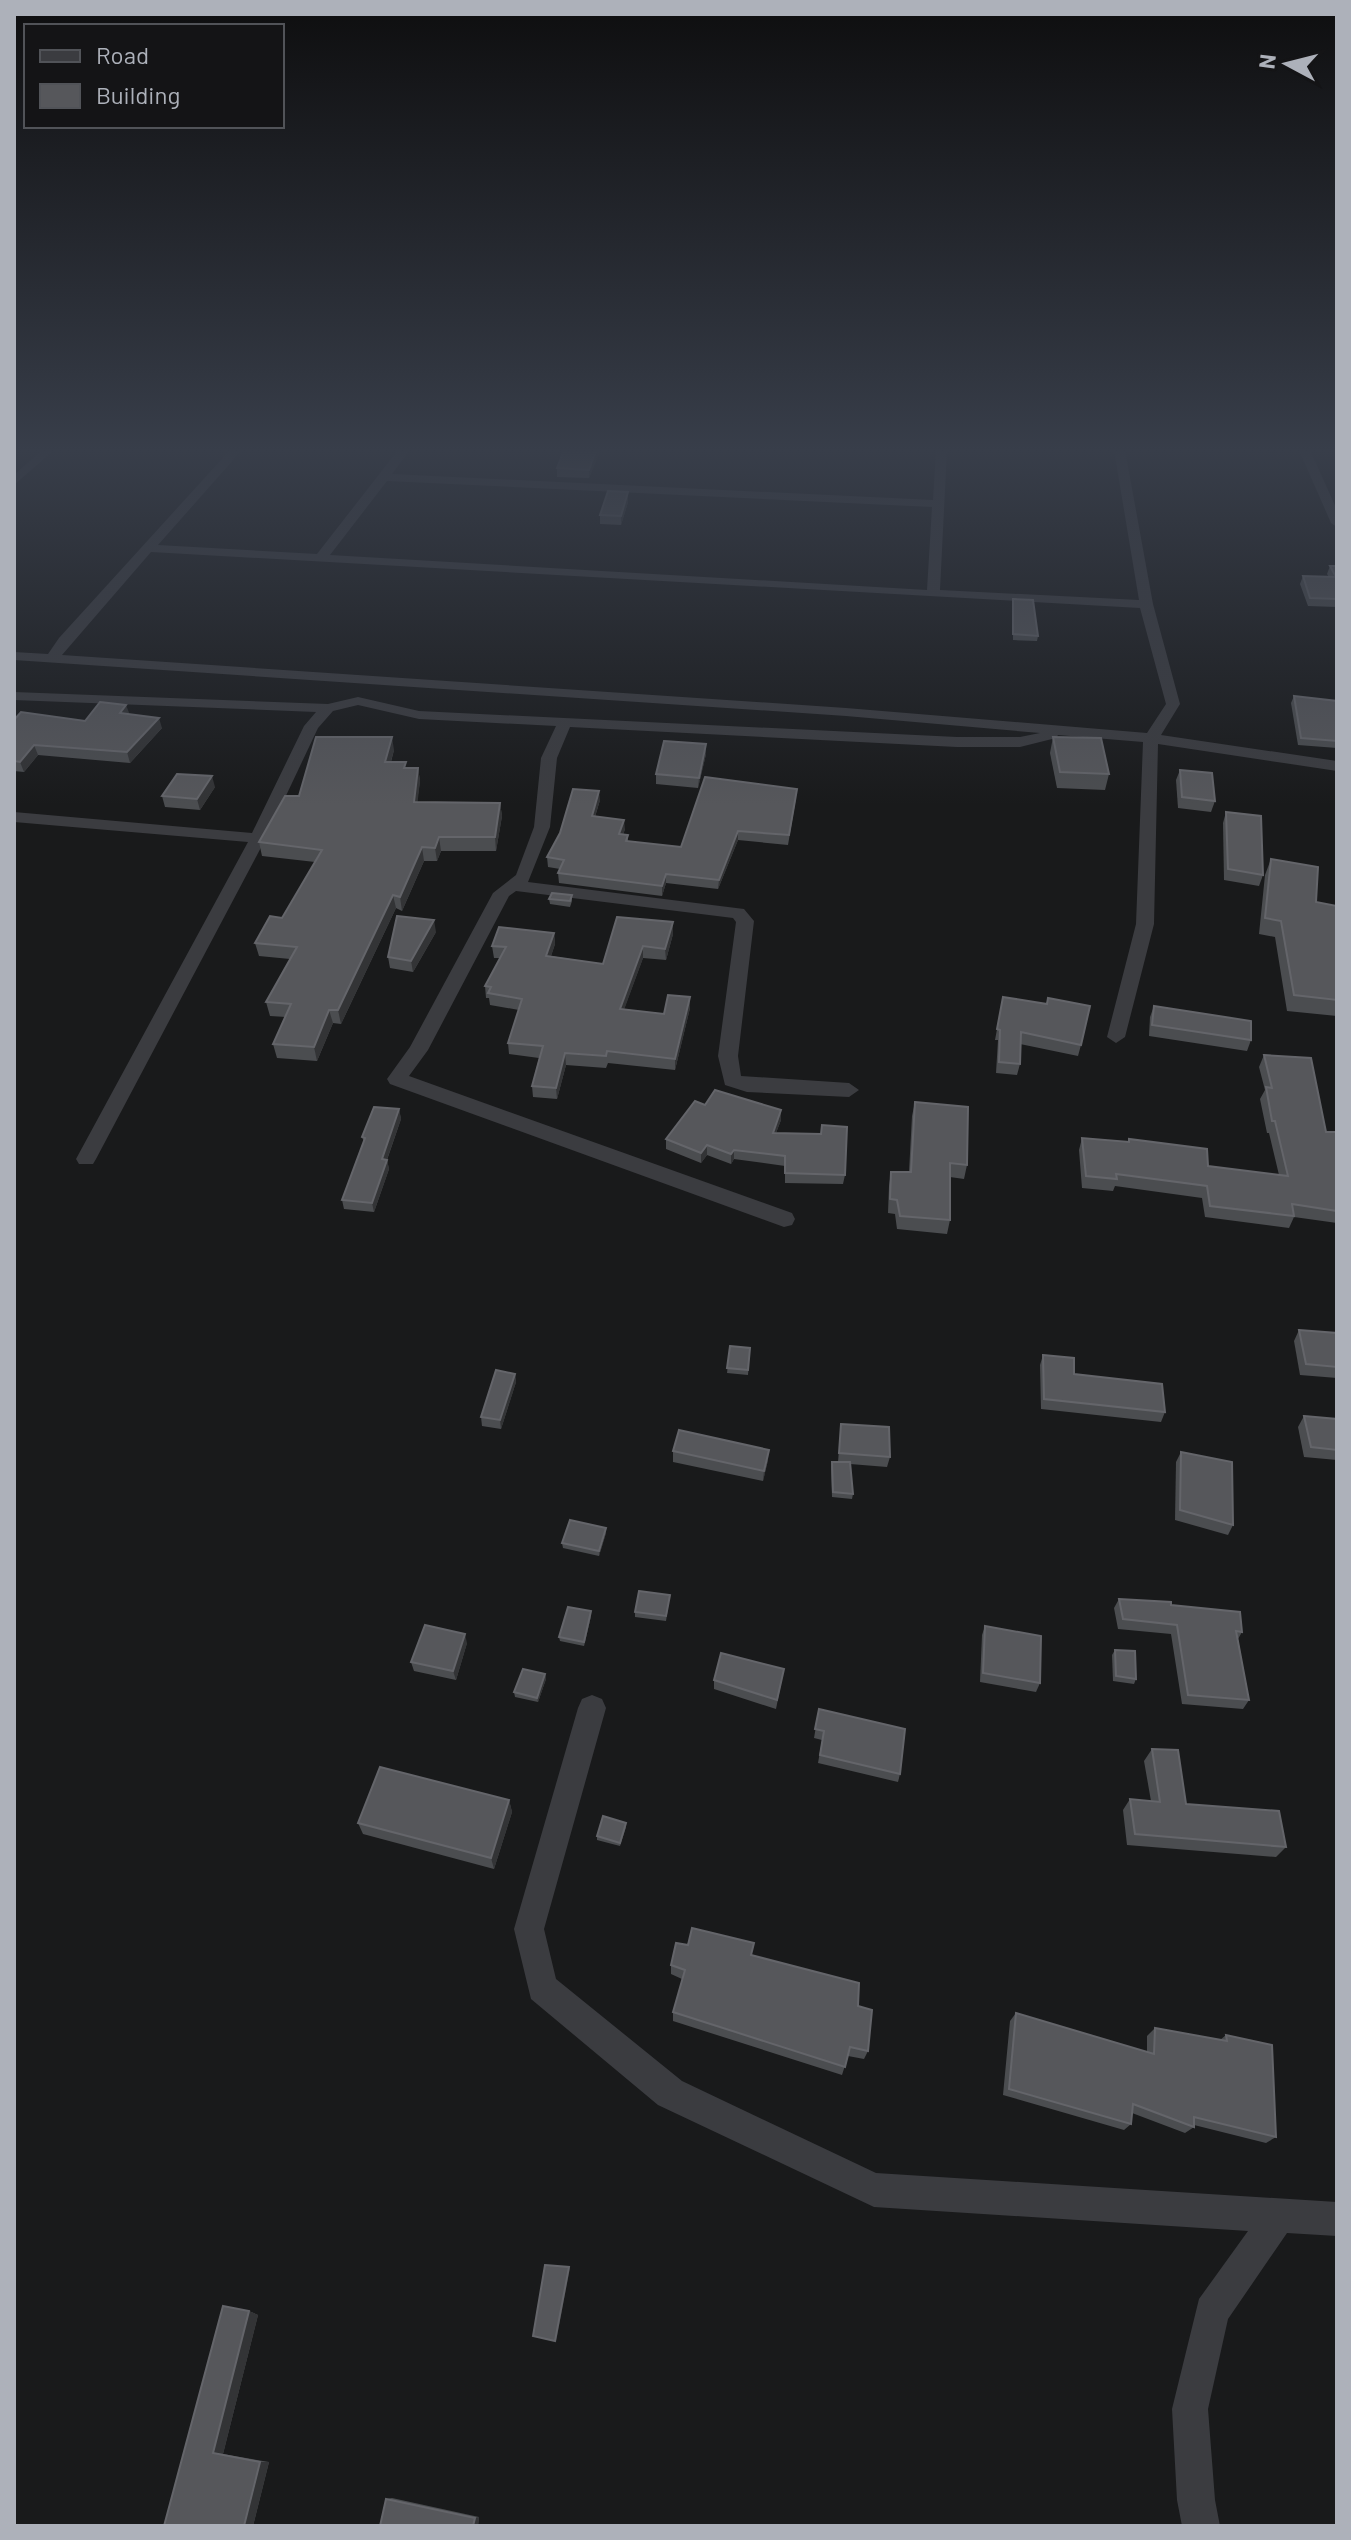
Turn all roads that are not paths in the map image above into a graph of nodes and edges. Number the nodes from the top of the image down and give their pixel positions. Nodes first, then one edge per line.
1 (129, 569) edge
2 (500, 569) edge
3 (935, 569) edge
4 (1140, 569) edge
5 (933, 594) junction
6 (1146, 604) junction
7 (14, 656) edge
8 (54, 656) junction
9 (14, 696) edge
10 (328, 708) junction
11 (566, 720) junction
12 (1072, 731) junction
13 (1151, 738) junction
14 (1337, 766) edge
15 (14, 817) edge
16 (258, 838) junction
17 (513, 885) junction
18 (1116, 1037) dead end
19 (849, 1090) dead end
20 (86, 1159) dead end
21 (784, 1219) dead end
22 (592, 1708) dead end
23 (1280, 2214) junction
24 (1337, 2219) edge
25 (1201, 2526) edge

1 - 8 street
2 - 5 street
3 - 5 street
4 - 6 street
5 - 6 street
6 - 13 street
7 - 8 street
8 - 12 street
9 - 10 street
10 - 11 street
10 - 16 street
11 - 12 street
11 - 17 street
12 - 13 street
13 - 14 street
13 - 18 street
15 - 16 street
16 - 20 street
17 - 19 street
17 - 21 street
22 - 23 street
23 - 24 street
23 - 25 street

